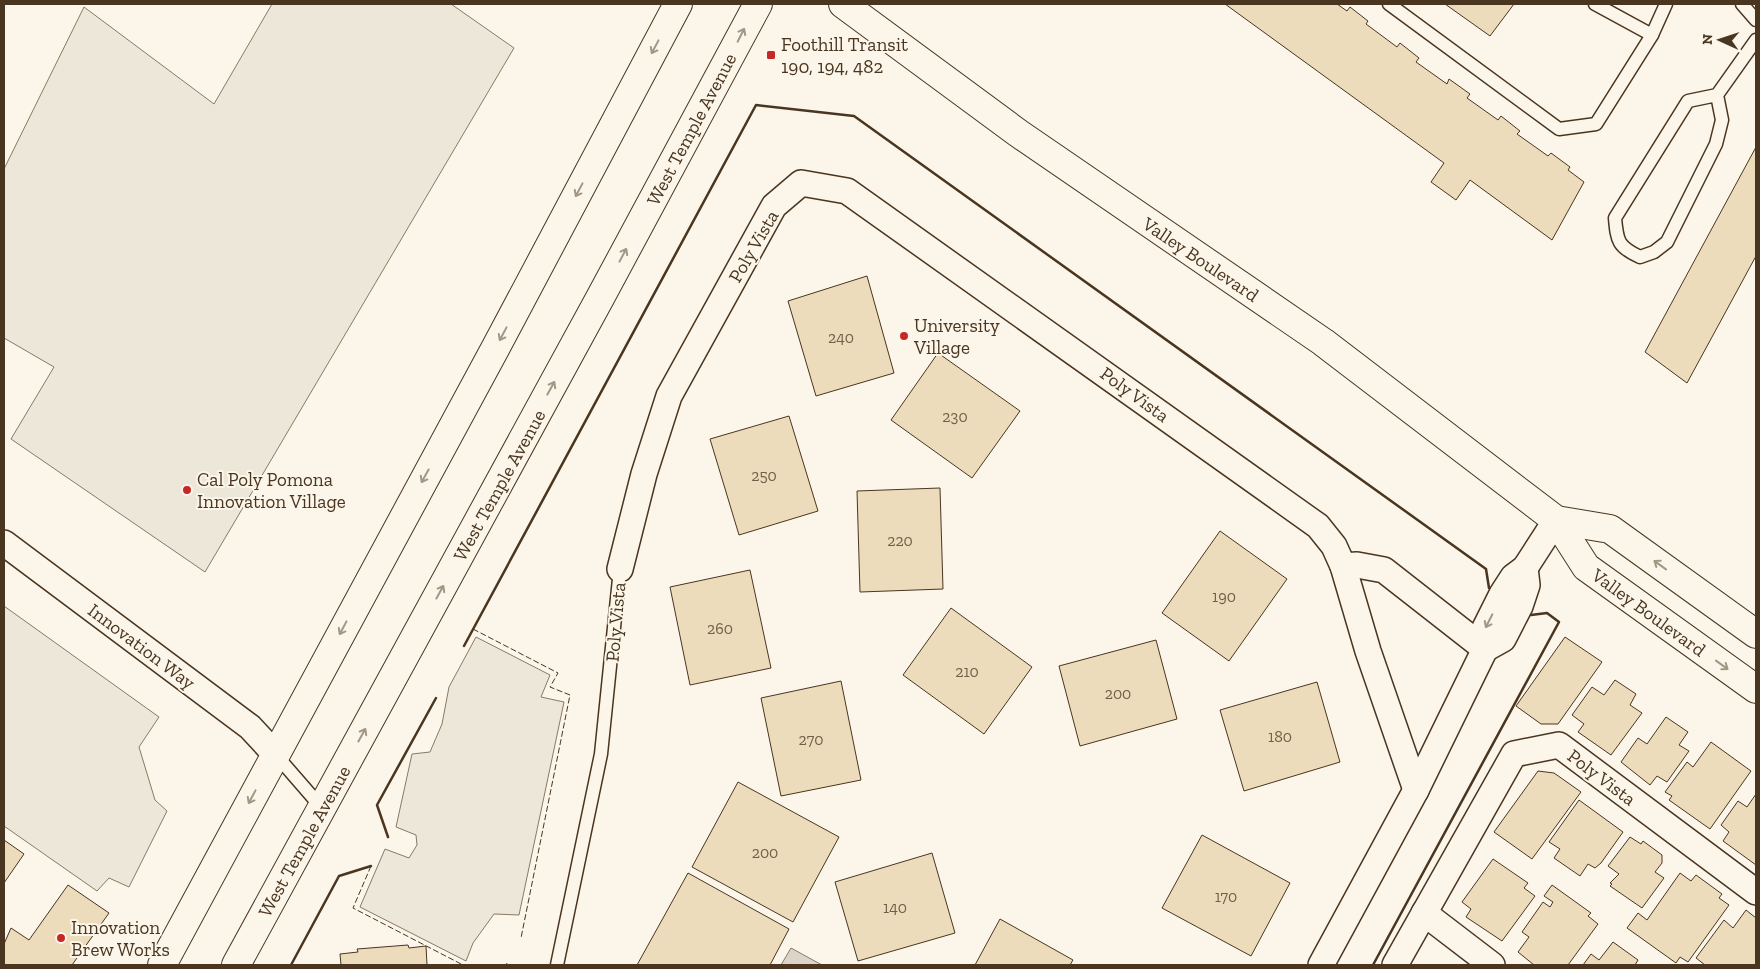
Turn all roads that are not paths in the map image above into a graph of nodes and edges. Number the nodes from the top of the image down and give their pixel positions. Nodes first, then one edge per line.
1 (678, 4) edge
2 (758, 4) edge
3 (843, 4) edge
4 (1388, 4) edge
5 (1595, 4) edge
6 (1666, 4) edge
7 (1742, 4) edge
8 (1756, 20) edge
9 (1652, 35) junction
10 (1756, 40) edge
11 (1717, 95) junction
12 (1556, 520) junction
13 (4, 543) edge
14 (1343, 566) junction
15 (620, 569) joint
16 (1756, 634) edge
17 (1485, 649) junction
18 (1756, 689) edge
19 (276, 755) junction
20 (1416, 790) junction
21 (322, 808) junction
22 (1756, 892) edge
23 (1424, 913) junction
24 (162, 965) edge
25 (236, 965) edge
26 (557, 965) edge
27 (1321, 965) edge
28 (1395, 965) edge
29 (1492, 965) edge

1 -> 19 main road
21 -> 2 main road, West Temple Avenue
3 - 12 main road, Valley Boulevard
4 - 9 lane
5 - 9 lane
6 - 9 lane
7 - 8 lane
10 - 11 lane
11 - 11 lane
16 -> 12 main road, Valley Boulevard
12 - 17 street
12 -> 18 main road, Valley Boulevard
13 - 19 street, Innovation Way
14 - 15 street, Poly Vista
14 - 17 street
14 - 20 street, Poly Vista
15 - 26 lane, Poly Vista
17 - 20 street
19 - 21 lane
19 -> 24 main road
20 - 27 street
21 - 25 main road, West Temple Avenue
22 - 23 street, Poly Vista
23 - 28 street, Poly Vista
23 - 29 street

